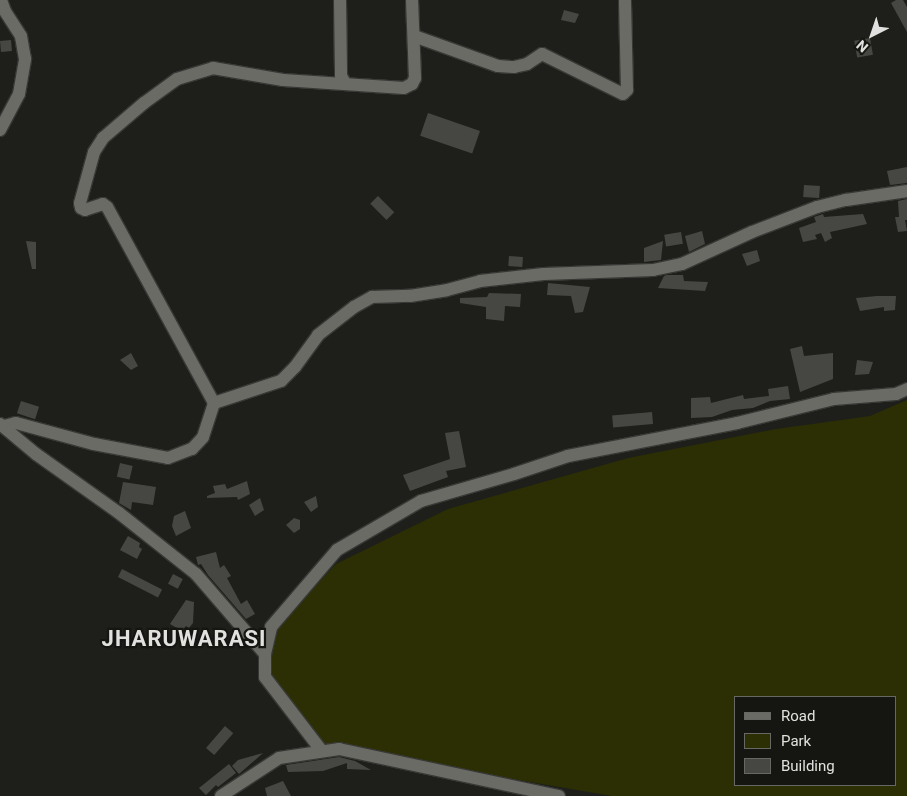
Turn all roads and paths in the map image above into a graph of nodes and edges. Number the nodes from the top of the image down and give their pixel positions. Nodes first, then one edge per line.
1 (2, 0) edge
2 (340, 0) edge
3 (412, 0) edge
4 (625, 2) dead end
5 (414, 36) junction
6 (345, 83) junction
7 (0, 130) edge
8 (907, 191) edge
9 (907, 389) edge
10 (214, 403) junction
11 (2, 425) edge
12 (265, 654) junction
13 (321, 750) junction
14 (221, 796) edge
15 (559, 796) edge

1 - 7 street
2 - 6 street
3 - 5 street
4 - 5 street
5 - 6 street
6 - 10 street
8 - 10 street
9 - 12 street
10 - 11 street
11 - 12 street
12 - 13 street
13 - 14 street
13 - 15 street

